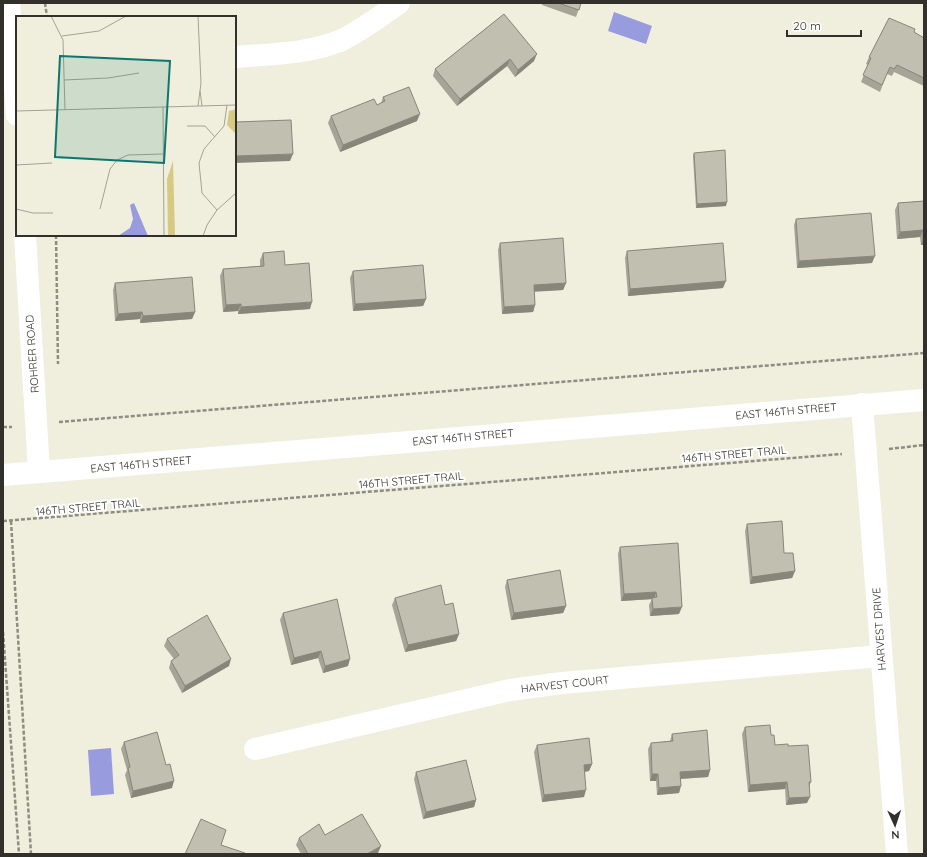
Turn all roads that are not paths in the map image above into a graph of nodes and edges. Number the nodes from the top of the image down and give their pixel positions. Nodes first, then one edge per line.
1 (9, 3) edge
2 (399, 3) edge
3 (236, 56) edge
4 (16, 74) edge
5 (25, 236) edge
6 (924, 400) edge
7 (862, 404) junction
8 (39, 472) junction
9 (3, 475) edge
10 (881, 656) junction
11 (255, 750) dead end
12 (897, 854) edge

1 - 4 street
2 - 3 street
5 - 8 street, ROHRER ROAD
6 - 7 street, EAST 146TH STREET
7 - 8 street, EAST 146TH STREET
7 - 10 street, HARVEST DRIVE
8 - 9 street, EAST 146TH STREET
10 - 11 street, HARVEST COURT
10 - 12 street, HARVEST DRIVE

